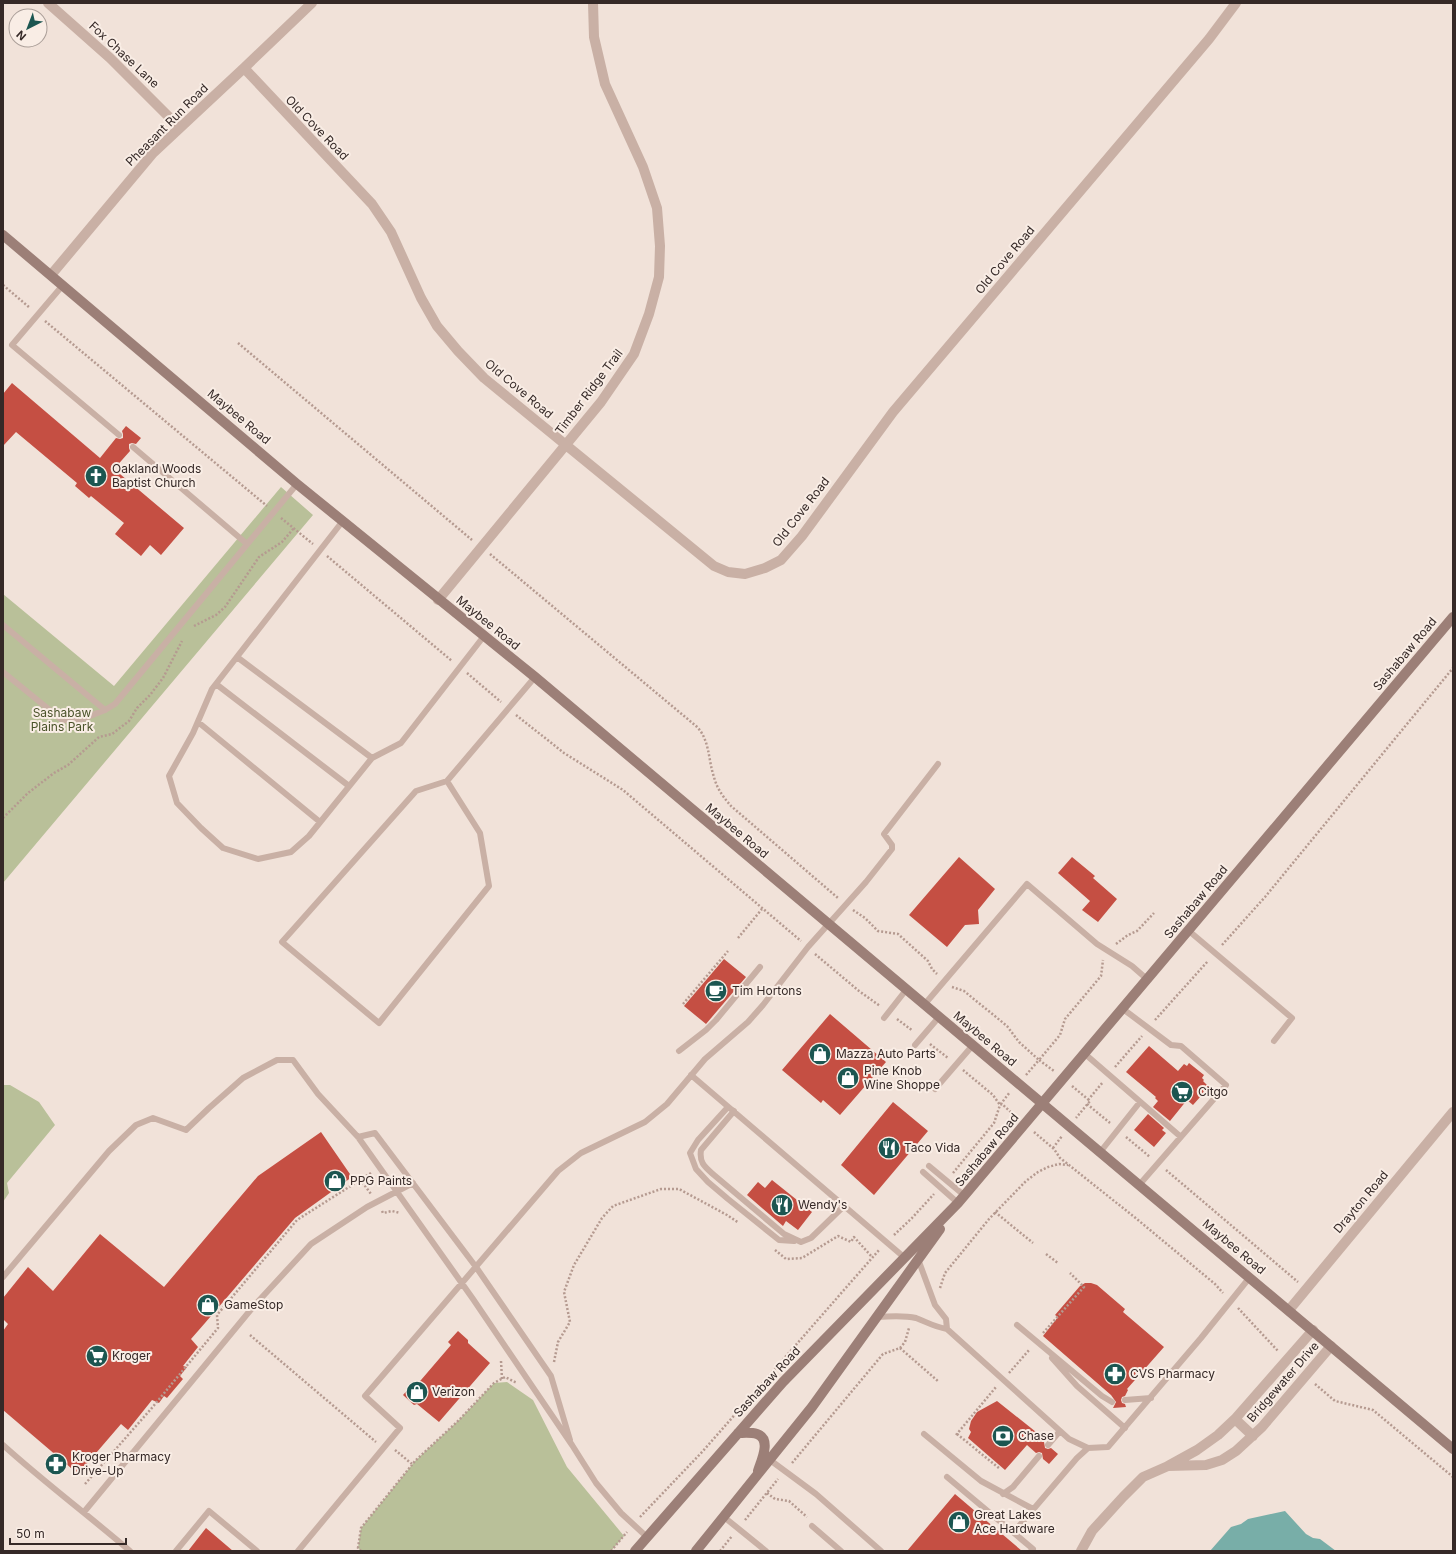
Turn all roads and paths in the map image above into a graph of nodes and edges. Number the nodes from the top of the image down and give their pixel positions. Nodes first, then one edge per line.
1 (48, 3) edge
2 (312, 3) edge
3 (593, 3) edge
4 (1236, 3) edge
5 (244, 68) junction
6 (180, 128) junction
7 (3, 235) edge
8 (51, 275) junction
9 (3, 285) edge
10 (63, 285) junction
11 (38, 315) junction
12 (238, 343) dead end
13 (119, 435) dead end
14 (566, 445) junction
15 (133, 447) dead end
16 (297, 484) junction
17 (274, 512) junction
18 (342, 522) junction
19 (247, 544) junction
20 (481, 547) junction
21 (320, 550) junction
22 (438, 600) junction
23 (1453, 617) edge
24 (3, 625) edge
25 (484, 636) junction
26 (237, 656) junction
27 (460, 667) junction
28 (1453, 668) edge
29 (3, 672) edge
30 (535, 677) junction
31 (216, 684) junction
32 (508, 708) junction
33 (105, 710) junction
34 (198, 722) junction
35 (372, 758) junction
36 (938, 764) dead end
37 (447, 781) junction
38 (350, 786) junction
39 (320, 822) junction
40 (845, 904) junction
41 (762, 909) junction
42 (1154, 913) dead end
43 (828, 924) junction
44 (1189, 931) junction
45 (738, 938) dead end
46 (808, 947) junction
47 (728, 951) dead end
48 (1109, 952) junction
49 (1215, 953) junction
50 (760, 967) dead end
51 (944, 980) junction
52 (1148, 980) junction
53 (906, 990) junction
54 (683, 1004) dead end
55 (924, 1005) junction
56 (1123, 1009) junction
57 (889, 1013) junction
58 (939, 1017) junction
59 (884, 1018) dead end
60 (921, 1037) junction
61 (1274, 1041) dead end
62 (915, 1045) dead end
63 (973, 1046) junction
64 (679, 1051) dead end
65 (1085, 1054) junction
66 (1039, 1060) junction
67 (956, 1065) junction
68 (691, 1075) junction
69 (1064, 1079) junction
70 (936, 1089) dead end
71 (1140, 1102) junction
72 (1043, 1104) junction
73 (1000, 1105) dead end
74 (728, 1107) junction
75 (734, 1111) junction
76 (1453, 1112) edge
77 (1070, 1126) junction
78 (358, 1137) junction
79 (1181, 1137) junction
80 (1101, 1151) junction
81 (1068, 1165) junction
82 (929, 1166) dead end
83 (372, 1172) dead end
84 (923, 1172) dead end
85 (360, 1180) junction
86 (413, 1184) junction
87 (1140, 1184) junction
88 (398, 1192) junction
89 (370, 1193) dead end
90 (962, 1200) junction
91 (844, 1206) junction
92 (995, 1212) junction
93 (1231, 1225) dead end
94 (745, 1228) dead end
95 (800, 1242) junction
96 (886, 1242) junction
97 (1033, 1243) dead end
98 (774, 1250) dead end
99 (1046, 1254) dead end
100 (872, 1257) junction
101 (905, 1258) junction
102 (918, 1259) junction
103 (1058, 1263) dead end
104 (476, 1267) junction
105 (1070, 1274) dead end
106 (3, 1277) edge
107 (1250, 1277) junction
108 (462, 1283) junction
109 (1084, 1287) dead end
110 (1306, 1289) junction
111 (932, 1298) junction
112 (1231, 1301) junction
113 (1289, 1310) junction
114 (877, 1317) junction
115 (916, 1318) junction
116 (1017, 1325) dead end
117 (947, 1329) junction
118 (1313, 1330) junction
119 (250, 1335) dead end
120 (1331, 1346) junction
121 (900, 1348) junction
122 (1047, 1350) junction
123 (1287, 1361) junction
124 (545, 1368) junction
125 (1305, 1376) junction
126 (528, 1380) junction
127 (939, 1382) dead end
128 (993, 1390) dead end
129 (1151, 1398) junction
130 (1125, 1400) dead end
131 (1112, 1402) dead end
132 (1235, 1418) junction
133 (1125, 1428) junction
134 (1060, 1431) junction
135 (738, 1433) junction
136 (924, 1434) dead end
137 (1253, 1436) junction
138 (377, 1443) dead end
139 (572, 1445) junction
140 (1048, 1445) dead end
141 (3, 1446) edge
142 (1088, 1448) junction
143 (394, 1449) dead end
144 (1453, 1449) edge
145 (1039, 1456) dead end
146 (770, 1460) junction
147 (412, 1464) junction
148 (1168, 1466) junction
149 (1000, 1469) dead end
150 (785, 1471) junction
151 (1453, 1476) edge
152 (756, 1477) junction
153 (948, 1477) dead end
154 (85, 1484) dead end
155 (767, 1492) junction
156 (1003, 1494) junction
157 (1033, 1509) junction
158 (84, 1512) junction
159 (724, 1517) junction
160 (807, 1517) dead end
161 (634, 1524) junction
162 (812, 1526) dead end
163 (738, 1528) junction
164 (1014, 1532) junction
165 (647, 1537) junction
166 (130, 1551) edge
167 (176, 1551) edge
168 (257, 1551) edge
169 (298, 1551) edge
170 (360, 1551) edge
171 (612, 1551) edge
172 (635, 1551) edge
173 (696, 1551) edge
174 (720, 1551) edge
175 (766, 1551) edge
176 (841, 1551) edge
177 (881, 1551) edge
178 (1031, 1551) edge
179 (1081, 1551) edge

1 - 6 street, Fox Chase Lane
2 - 5 street, Pheasant Run Road
3 - 14 street, Timber Ridge Trail
4 - 14 street, Old Cove Road
5 - 6 street, Pheasant Run Road
5 - 14 street, Old Cove Road
6 - 8 street, Pheasant Run Road
7 - 8 main road, Maybee Road
8 - 10 main road, Maybee Road
9 - 11 path
10 - 11 lane
10 - 16 main road, Maybee Road
11 - 13 lane
11 - 17 path
12 - 20 path
14 - 20 street, Timber Ridge Trail
15 - 19 lane
16 - 17 lane
16 - 18 main road, Maybee Road
17 - 19 lane
17 - 21 path
18 - 21 lane
18 - 22 main road, Maybee Road
19 - 33 lane
20 - 22 street, Timber Ridge Trail
20 - 40 path
21 - 26 lane
21 - 27 path
22 - 25 main road, Maybee Road
23 - 44 main road, Sashabaw Road
24 - 33 lane
25 - 27 lane
25 - 30 main road, Maybee Road
26 - 31 lane
26 - 35 lane
27 - 32 path
27 - 35 lane
28 - 49 path
29 - 33 lane
30 - 32 lane
30 - 43 main road, Maybee Road
31 - 34 lane
31 - 38 lane
32 - 37 lane
32 - 41 path
34 - 39 lane
34 - 39 lane
35 - 38 lane
36 - 40 lane
37 - 37 lane
38 - 39 lane
40 - 43 lane
40 - 51 path
41 - 45 path
41 - 46 path
42 - 48 path
43 - 46 lane
43 - 53 main road, Maybee Road
44 - 49 lane
44 - 52 main road, Sashabaw Road
46 - 57 path
46 - 68 lane
47 - 54 path
48 - 51 lane
48 - 52 lane
48 - 66 path
49 - 61 lane
50 - 64 lane
51 - 55 lane
51 - 66 path
52 - 56 main road, Sashabaw Road
53 - 55 main road, Maybee Road
53 - 57 lane
55 - 58 main road, Maybee Road
56 - 65 main road, Sashabaw Road
56 - 79 lane
57 - 59 lane
57 - 60 path
58 - 60 lane
58 - 63 main road, Maybee Road
60 - 62 lane
60 - 67 path
63 - 67 lane
63 - 72 main road, Maybee Road
65 - 69 main road, Sashabaw Road
65 - 71 lane
66 - 69 path
67 - 70 lane
67 - 73 path
68 - 74 lane
68 - 104 lane
69 - 72 main road, Sashabaw Road
69 - 77 path
71 - 79 lane
71 - 80 lane
72 - 77 main road, Maybee Road
72 - 90 main road, Sashabaw Road
74 - 75 lane
74 - 95 lane
75 - 91 lane
75 - 95 lane
76 - 110 street, Drayton Road
77 - 80 main road, Maybee Road
77 - 81 path
78 - 86 lane
78 - 88 lane
78 - 106 lane
79 - 87 lane
80 - 87 main road, Maybee Road
81 - 92 path
81 - 112 path
82 - 90 lane
83 - 85 path
84 - 90 lane
85 - 89 path
85 - 154 path
86 - 88 lane
86 - 104 lane
87 - 107 main road, Maybee Road
88 - 108 lane
88 - 158 lane
90 - 101 main road, Sashabaw Road
90 - 102 main road, Sashabaw Road
91 - 95 lane
91 - 96 lane
92 - 97 path
92 - 111 path
93 - 110 path
94 - 124 path
96 - 100 path
96 - 101 lane
98 - 100 path
99 - 103 path
100 - 161 path
101 - 135 main road, Sashabaw Road
102 - 111 lane
102 - 114 main road, Sashabaw Road
104 - 108 lane
104 - 124 lane
105 - 109 path
107 - 112 lane
107 - 113 main road, Maybee Road
108 - 126 lane
108 - 169 lane
110 - 113 street, Drayton Road
111 - 117 lane
112 - 123 path
112 - 129 lane
113 - 118 main road, Maybee Road
114 - 115 lane
114 - 146 main road, Sashabaw Road
115 - 117 lane
115 - 121 path
116 - 122 lane
117 - 134 lane
118 - 120 main road, Maybee Road
118 - 123 street, Bridgewater Drive
119 - 138 path
120 - 125 street, Bridgewater Drive
120 - 144 main road, Maybee Road
121 - 127 path
121 - 150 path
122 - 131 lane
122 - 133 lane
123 - 132 street, Bridgewater Drive
124 - 139 lane
125 - 137 street, Bridgewater Drive
125 - 151 path
126 - 139 lane
126 - 147 path
128 - 149 path
129 - 130 lane
129 - 133 lane
132 - 137 street, Bridgewater Drive
132 - 148 street, Bridgewater Drive
133 - 142 lane
134 - 140 lane
134 - 142 lane
135 - 152 main road
135 - 165 main road, Sashabaw Road
136 - 156 lane
137 - 148 street, Bridgewater Drive
139 - 161 lane
141 - 158 lane
142 - 157 lane
143 - 147 path
145 - 156 lane
146 - 150 lane
146 - 152 main road, Sashabaw Road
147 - 170 path
148 - 179 street, Bridgewater Drive
150 - 155 path
150 - 177 lane
152 - 159 main road, Sashabaw Road
153 - 164 lane
155 - 160 path
155 - 163 path
156 - 157 lane
157 - 164 lane
158 - 166 lane
159 - 163 lane
159 - 173 main road, Sashabaw Road
161 - 165 lane
161 - 171 path
162 - 176 lane
163 - 174 path
163 - 175 lane
164 - 178 lane
165 - 172 main road, Sashabaw Road
167 - 168 lane

